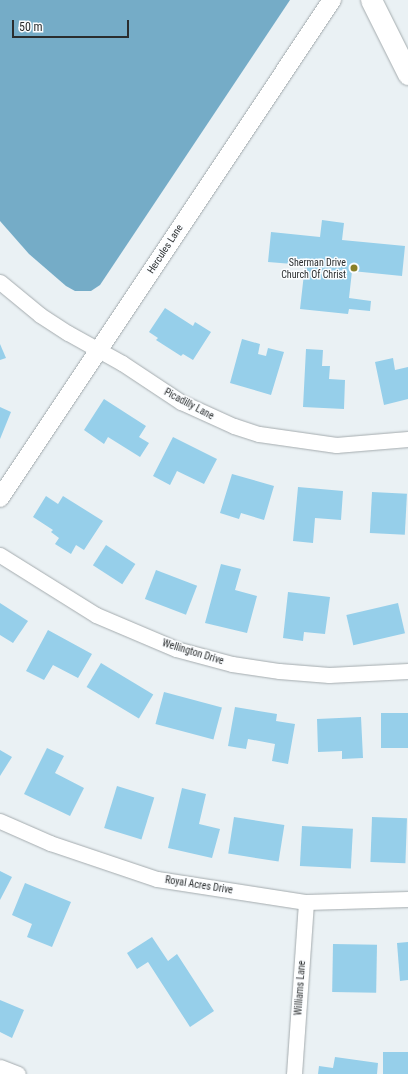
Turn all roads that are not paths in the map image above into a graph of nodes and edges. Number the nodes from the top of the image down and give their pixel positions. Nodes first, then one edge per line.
1 (332, 0) edge
2 (371, 0) edge
3 (408, 74) edge
4 (0, 282) edge
5 (98, 350) junction
6 (408, 439) edge
7 (0, 498) edge
8 (0, 555) edge
9 (408, 671) edge
10 (0, 820) edge
11 (408, 899) edge
12 (306, 902) junction
13 (0, 1067) edge
14 (18, 1074) edge
15 (294, 1074) edge

1 - 5 street, Hercules Lane
2 - 3 main road
4 - 5 street, Picadilly Lane
5 - 6 street, Picadilly Lane
5 - 7 street, Hercules Lane
8 - 9 street, Wellington Drive
10 - 12 street, Royal Acres Drive
11 - 12 street, Royal Acres Drive
12 - 15 street, Williams Lane
13 - 14 street

